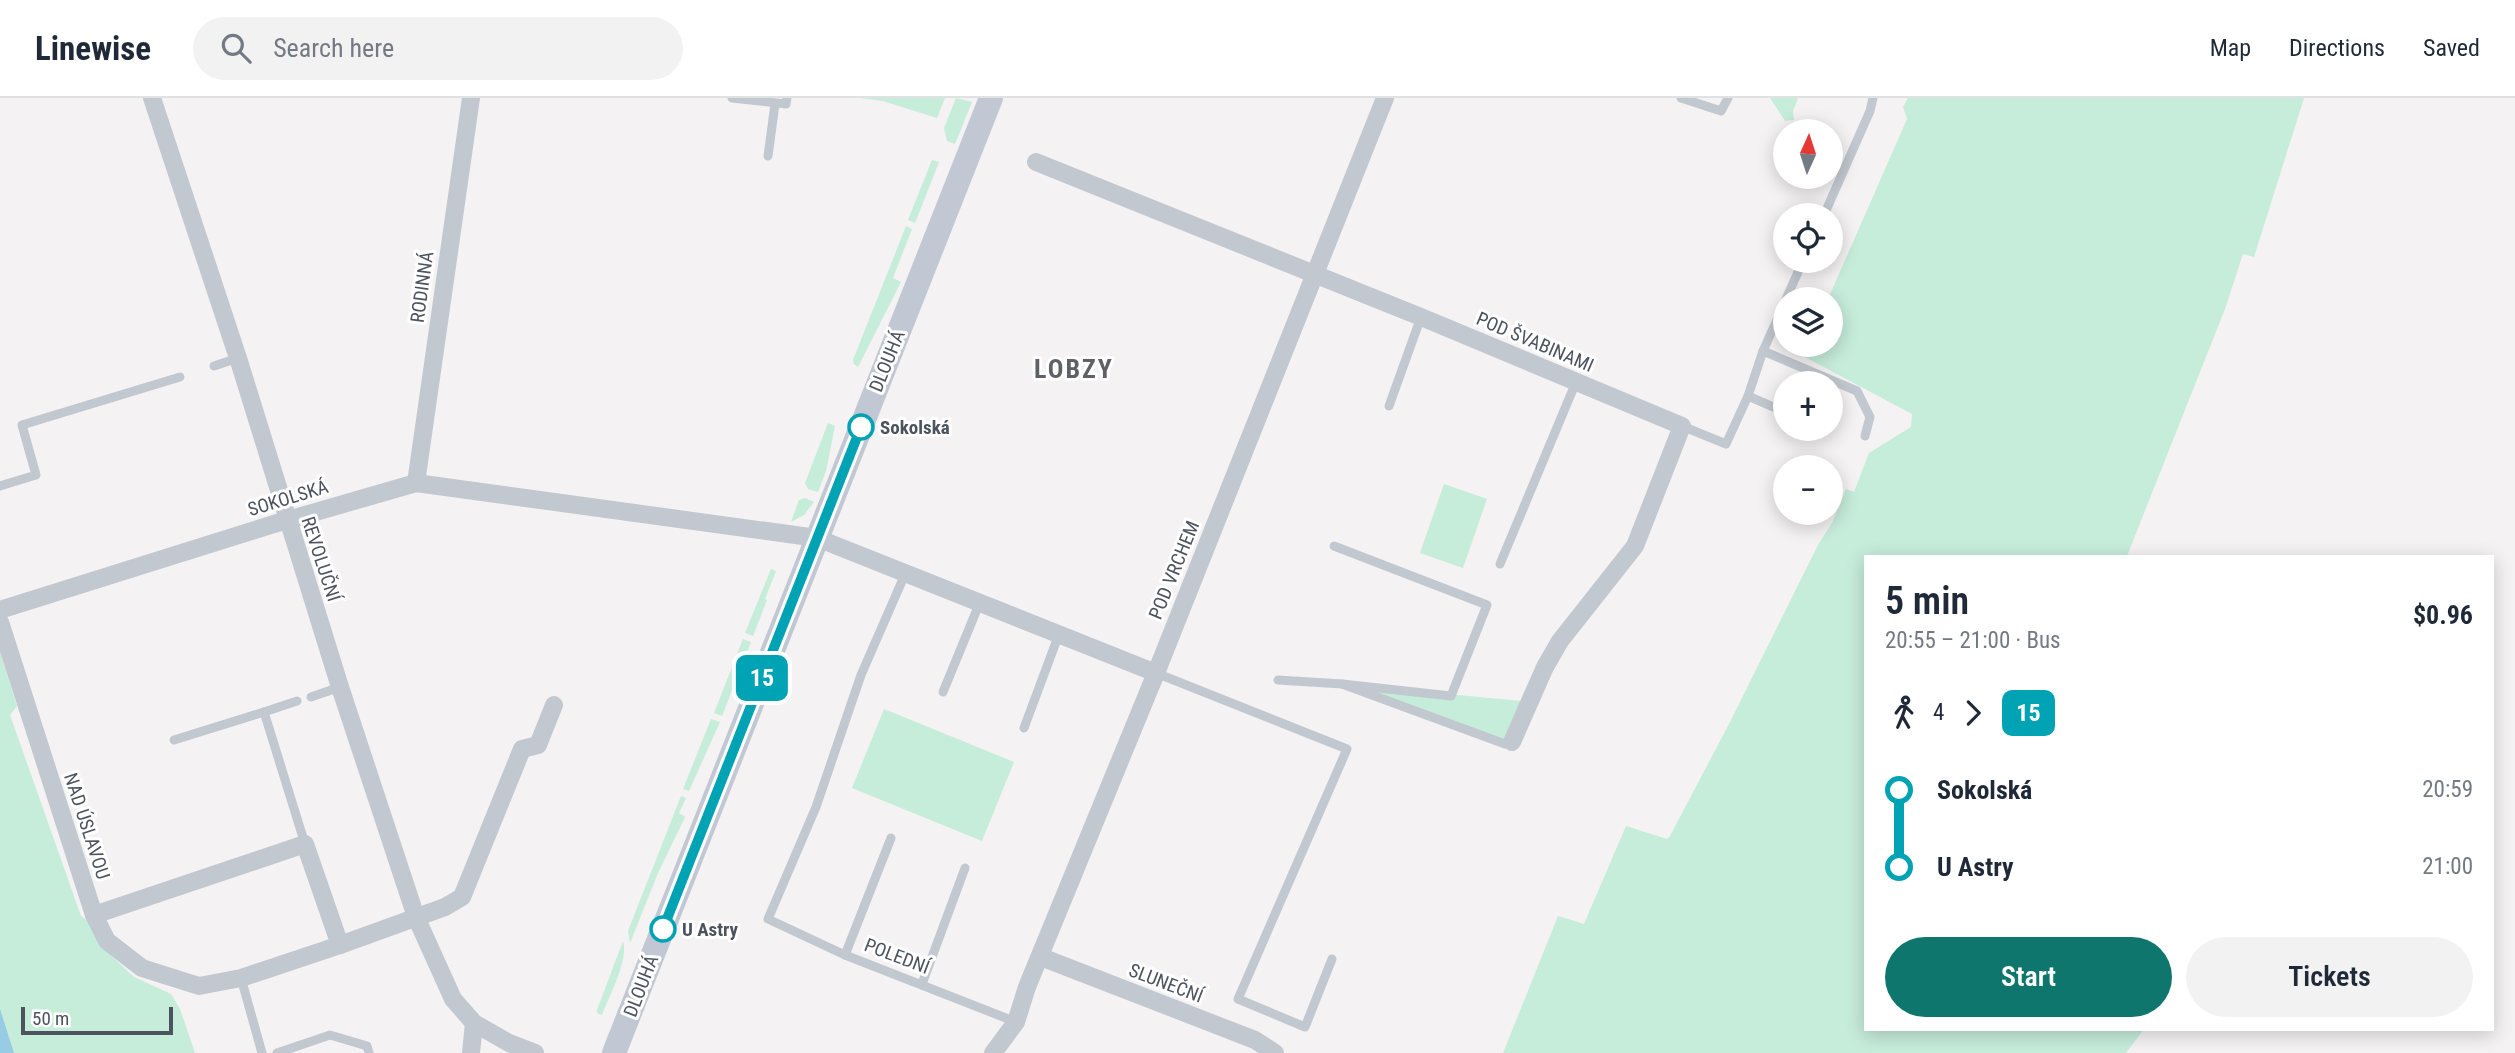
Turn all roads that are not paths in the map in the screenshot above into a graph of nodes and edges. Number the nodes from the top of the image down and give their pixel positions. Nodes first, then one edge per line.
1 (152, 98) edge
2 (471, 98) edge
3 (732, 98) edge
4 (787, 98) edge
5 (991, 98) edge
6 (1385, 98) edge
7 (1681, 98) edge
8 (1728, 98) edge
9 (1873, 98) edge
10 (775, 104) junction
11 (768, 156) dead end
12 (1036, 162) dead end
13 (1829, 203) edge
14 (1316, 275) junction
15 (1420, 317) junction
16 (1773, 329) edge
17 (1763, 351) junction
18 (238, 359) junction
19 (214, 366) dead end
20 (180, 377) dead end
21 (1576, 382) junction
22 (1748, 396) junction
23 (1389, 406) dead end
24 (1773, 407) edge
25 (1682, 426) junction
26 (1865, 436) dead end
27 (416, 483) junction
28 (0, 486) edge
29 (287, 520) junction
30 (817, 538) junction
31 (1334, 546) dead end
32 (1500, 564) dead end
33 (906, 572) junction
34 (980, 602) junction
35 (0, 610) edge
36 (0, 622) edge
37 (1059, 634) junction
38 (1156, 673) junction
39 (1279, 680) dead end
40 (1342, 684) junction
41 (340, 687) junction
42 (943, 692) dead end
43 (311, 696) dead end
44 (297, 701) dead end
45 (554, 705) dead end
46 (264, 712) junction
47 (1024, 728) dead end
48 (174, 740) dead end
49 (1512, 742) joint
50 (891, 838) dead end
51 (305, 844) junction
52 (965, 868) dead end
53 (94, 915) junction
54 (416, 917) junction
55 (340, 945) junction
56 (845, 955) junction
57 (1041, 957) junction
58 (1332, 959) dead end
59 (241, 978) junction
60 (922, 984) junction
61 (1016, 1022) junction
62 (474, 1023) junction
63 (262, 1053) edge
64 (277, 1053) edge
65 (369, 1053) edge
66 (471, 1053) edge
67 (535, 1053) edge
68 (614, 1053) edge
69 (993, 1053) edge
70 (1275, 1053) edge

1 - 18 street, REVOLUČNÍ
2 - 27 street, RODINNÁ
3 - 10 lane
4 - 10 lane
5 - 30 street, DLOUHÁ
6 - 14 street, POD VRCHEM
7 - 8 lane
9 - 13 lane
10 - 11 lane
12 - 14 street, POD ŠVABINAMI
14 - 15 street, POD ŠVABINAMI
14 - 38 street, POD VRCHEM
15 - 21 street, POD ŠVABINAMI
15 - 23 lane
16 - 17 lane
17 - 22 lane
17 - 26 lane
18 - 19 lane
18 - 29 street, REVOLUČNÍ
20 - 28 lane
21 - 25 street, POD ŠVABINAMI
21 - 32 lane
22 - 24 lane
22 - 25 lane
25 - 49 street
27 - 29 street, SOKOLSKÁ
27 - 30 street, SOKOLSKÁ
29 - 35 street, SOKOLSKÁ
29 - 41 street, REVOLUČNÍ
30 - 33 street, SOKOLSKÁ
30 - 68 street, DLOUHÁ
31 - 40 lane
33 - 34 street, SOKOLSKÁ
33 - 56 lane, POLEDNÍ
34 - 37 street, SOKOLSKÁ
34 - 42 lane
36 - 53 street, NAD ÚSLAVOU
37 - 38 street, SOKOLSKÁ
37 - 47 lane
38 - 57 street, POD VRCHEM
38 - 58 lane
39 - 40 lane
40 - 49 lane
41 - 43 lane
41 - 54 street, REVOLUČNÍ
44 - 46 lane
45 - 54 street
46 - 48 lane
46 - 51 lane
50 - 56 lane
51 - 53 street
51 - 55 street
52 - 60 lane
53 - 59 street, NAD ÚSLAVOU
54 - 55 street
54 - 62 street, REVOLUČNÍ
55 - 59 street
56 - 60 lane, POLEDNÍ
57 - 61 street, POD VRCHEM
57 - 70 street, SLUNEČNÍ
59 - 63 lane
60 - 61 lane, POLEDNÍ
61 - 69 street, POD VRCHEM
62 - 66 street
62 - 67 street, REVOLUČNÍ
64 - 65 lane

